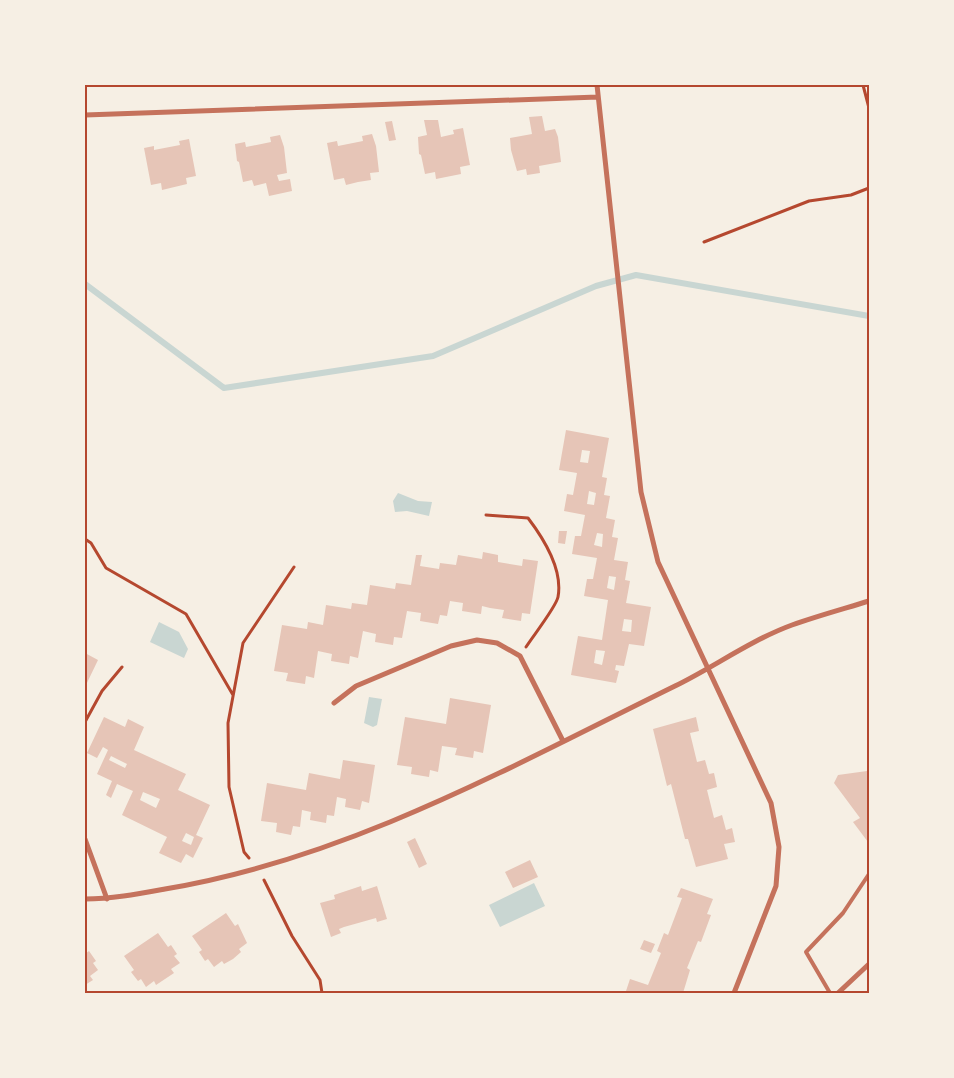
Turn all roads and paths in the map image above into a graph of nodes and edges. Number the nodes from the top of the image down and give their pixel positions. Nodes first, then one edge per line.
1 (597, 85) edge
2 (863, 85) edge
3 (598, 97) junction
4 (869, 108) edge
5 (85, 116) edge
6 (869, 188) edge
7 (704, 242) dead end
8 (486, 515) dead end
9 (85, 539) edge
10 (294, 567) dead end
11 (869, 601) edge
12 (520, 656) junction
13 (122, 667) dead end
14 (708, 670) junction
15 (233, 696) junction
16 (334, 703) dead end
17 (85, 722) edge
18 (563, 741) junction
19 (85, 839) edge
20 (259, 869) junction
21 (869, 874) edge
22 (85, 899) edge
23 (108, 899) junction
24 (869, 964) edge
25 (322, 993) edge
26 (734, 993) edge
27 (830, 993) edge
28 (838, 993) edge

1 - 3 street
2 - 4 path
3 - 5 street
3 - 14 street
6 - 7 path
8 - 12 path
9 - 15 path
10 - 15 path
11 - 14 street
12 - 16 street
12 - 18 street
13 - 17 path
14 - 18 street
14 - 26 street
15 - 20 path
18 - 20 street
19 - 23 street
20 - 23 street
20 - 25 path
21 - 27 lane
22 - 23 street
24 - 28 street

